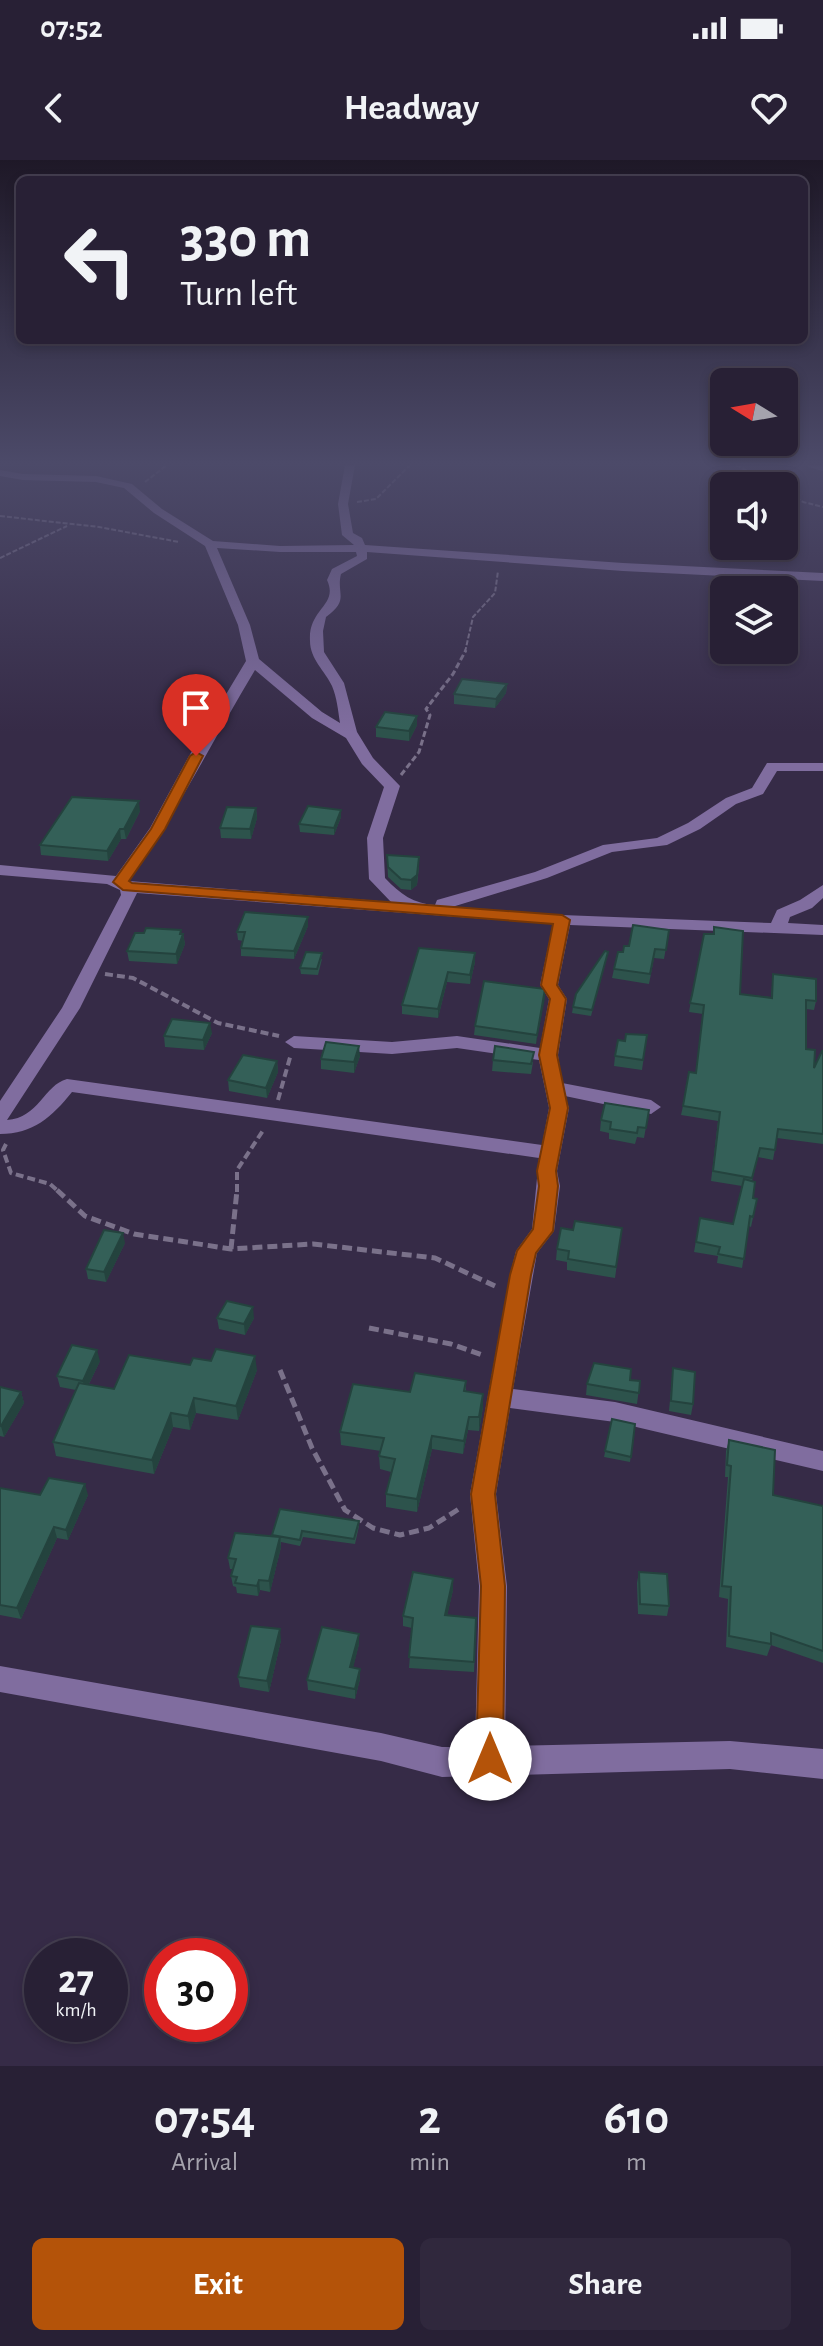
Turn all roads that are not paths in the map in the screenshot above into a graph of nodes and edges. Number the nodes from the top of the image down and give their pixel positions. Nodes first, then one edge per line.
1 (214, 554) edge
2 (363, 554) edge
3 (436, 554) edge
4 (823, 577) edge
5 (253, 661) junction
6 (350, 735) junction
7 (823, 767) edge
8 (0, 870) edge
9 (124, 884) junction
10 (823, 890) edge
11 (443, 904) dead end
12 (416, 908) junction
13 (562, 920) junction
14 (778, 926) junction
15 (823, 930) edge
16 (294, 1042) road end
17 (548, 1055) junction
18 (553, 1087) junction
19 (651, 1107) edge
20 (5, 1124) edge
21 (551, 1153) junction
22 (501, 1397) junction
23 (823, 1461) edge
24 (0, 1679) edge
25 (490, 1759) junction
26 (823, 1764) edge

1 - 5 street
2 - 6 street
3 - 4 street
5 - 6 street
5 - 9 street
6 - 12 street
7 - 11 street
8 - 9 street
9 - 12 street
9 - 20 street
10 - 14 street
12 - 13 street
13 - 14 street
13 - 17 street
14 - 15 street
16 - 17 street
17 - 18 street
18 - 19 street
18 - 21 street
20 - 21 street
21 - 22 street
22 - 23 street
22 - 25 street
24 - 25 street
25 - 26 street

